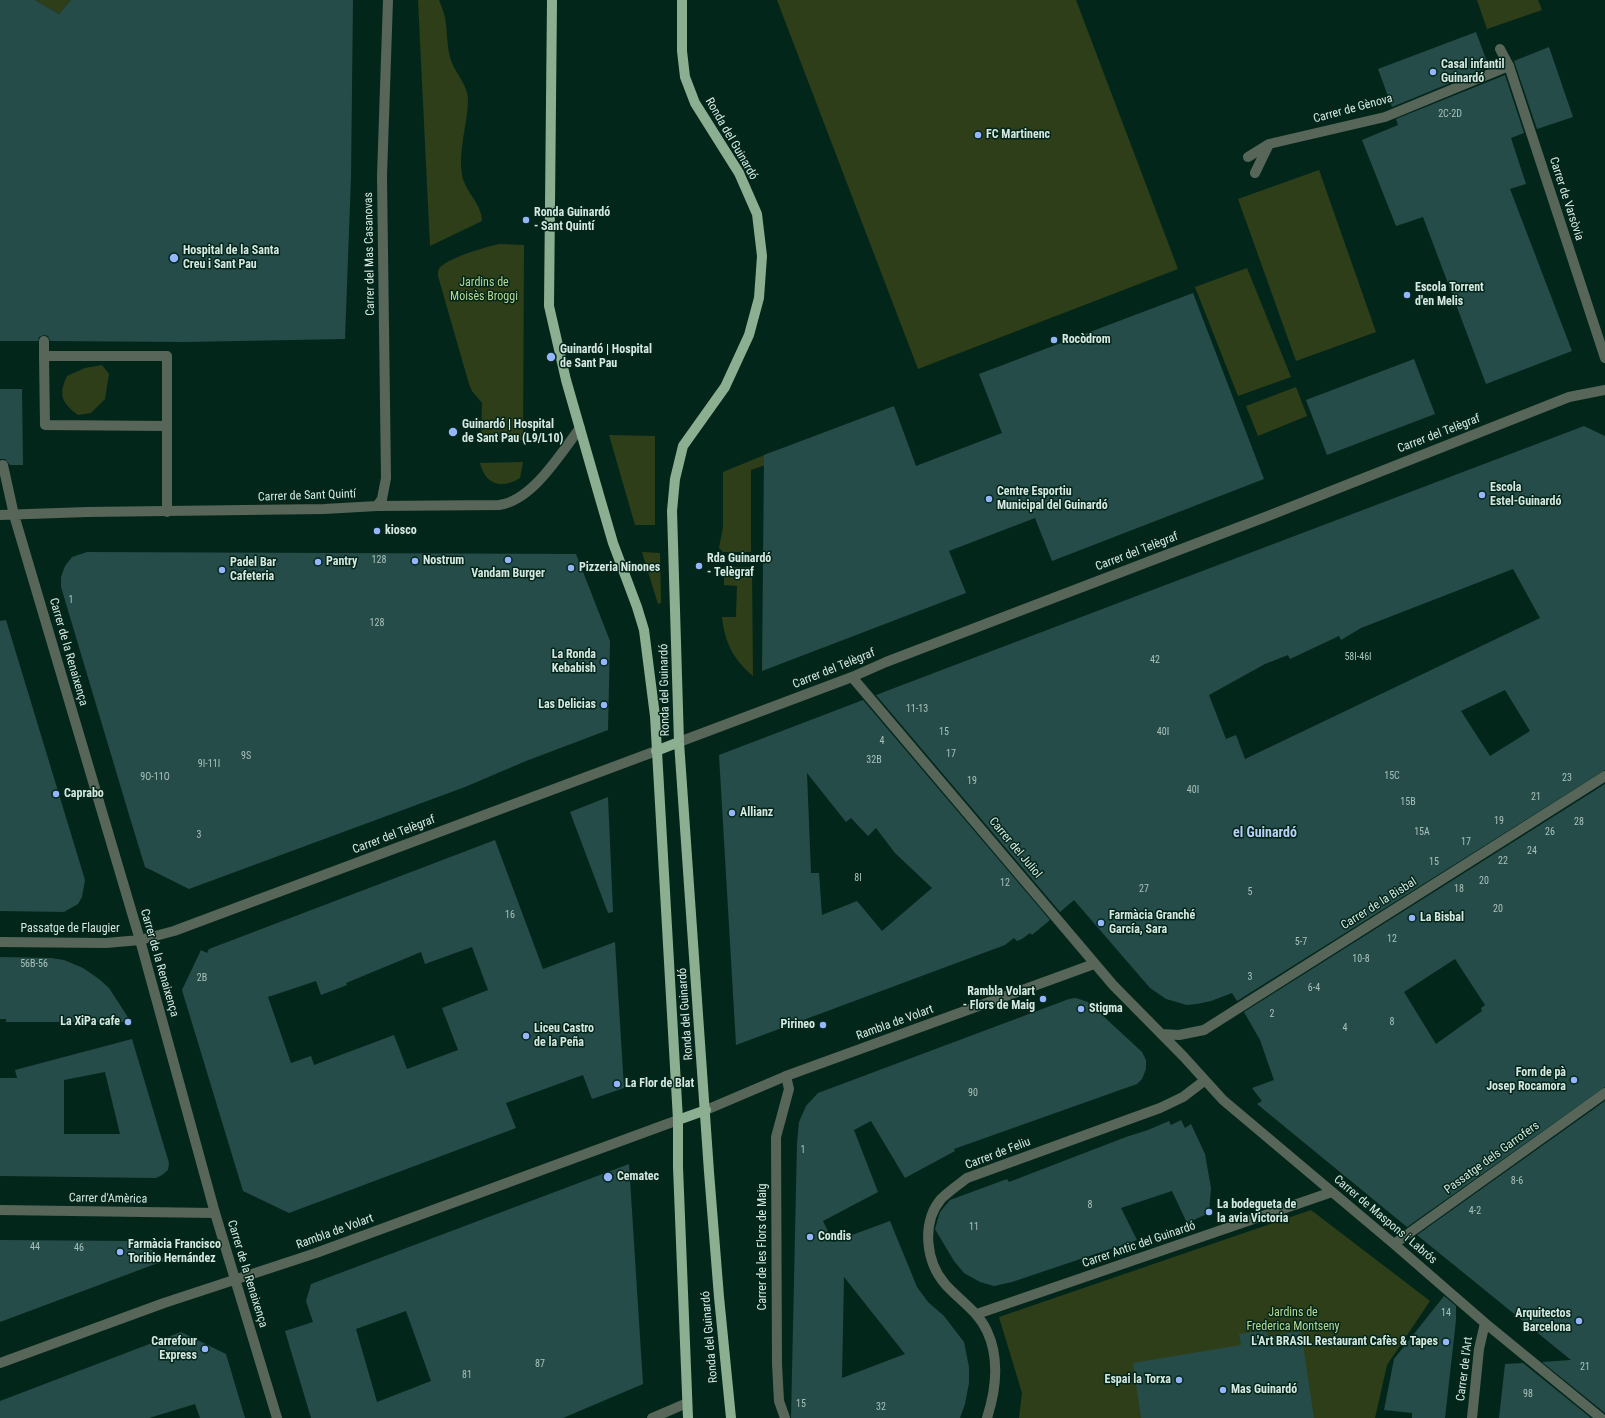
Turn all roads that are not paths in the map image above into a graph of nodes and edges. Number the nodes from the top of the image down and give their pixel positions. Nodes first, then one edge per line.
1 (388, 0) edge
2 (552, 0) edge
3 (682, 0) edge
4 (1500, 49) dead end
5 (1508, 66) junction
6 (1269, 144) junction
7 (1248, 157) dead end
8 (1255, 173) dead end
9 (44, 341) dead end
10 (44, 356) junction
11 (1605, 358) edge
12 (1605, 390) edge
13 (167, 426) junction
14 (580, 428) junction
15 (3, 465) dead end
16 (377, 506) junction
17 (167, 512) junction
18 (0, 515) edge
19 (14, 515) junction
20 (852, 677) junction
21 (679, 742) junction
22 (656, 751) junction
23 (1605, 776) edge
24 (140, 940) junction
25 (0, 942) edge
26 (1094, 964) junction
27 (1161, 1034) junction
28 (786, 1076) junction
29 (1204, 1081) junction
30 (1605, 1093) edge
31 (706, 1110) junction
32 (678, 1120) junction
33 (1332, 1192) junction
34 (0, 1210) edge
35 (215, 1213) junction
36 (1394, 1244) junction
37 (234, 1279) junction
38 (977, 1314) junction
39 (1485, 1323) junction
40 (0, 1363) edge
41 (687, 1403) junction
42 (277, 1418) edge
43 (652, 1418) edge
44 (688, 1418) edge
45 (731, 1418) edge
46 (785, 1418) edge
47 (987, 1418) edge
48 (1472, 1418) edge
49 (1601, 1418) edge

1 - 16 street, Carrer del Mas Casanovas
2 - 14 main road, Ronda del Guinardó
3 - 21 main road, Ronda del Guinardó
4 - 5 street, Carrer de Varsòvia
5 - 6 street, Carrer de Gènova
5 - 11 street, Carrer de Varsòvia
6 - 7 street, Carrer de Gènova
6 - 8 street
9 - 10 street
10 - 13 street
10 - 13 street
12 - 20 street, Carrer del Telègraf
13 - 17 street
14 - 16 street, Carrer de Sant Quintí
14 - 22 main road, Ronda del Guinardó
15 - 19 street, Carrer de la Renaixença
16 - 17 street, Carrer de Sant Quintí
17 - 19 street, Carrer de Sant Quintí
18 - 19 street, Carrer de Sant Quintí
19 - 24 street, Carrer de la Renaixença
20 - 21 street, Carrer del Telègraf
20 - 26 street, Carrer del Juliol
21 - 22 main road
21 - 31 main road, Ronda del Guinardó
22 - 24 street, Carrer del Telègraf
22 - 32 main road, Ronda del Guinardó
23 - 27 street, Carrer de la Bisbal
24 - 25 street, Passatge de Flaugier
24 - 35 street, Carrer de la Renaixença
26 - 27 street, Carrer del Juliol
26 - 28 street, Rambla de Volart
27 - 29 street, Carrer de Maspons i Labrós
28 - 31 street, Rambla de Volart
28 - 46 street, Carrer de les Flors de Maig
29 - 33 street, Carrer de Maspons i Labrós
29 - 38 street, Carrer de Feliu
30 - 36 street, Passatge dels Garrofers
31 - 32 main road
31 - 45 main road, Ronda del Guinardó
32 - 37 street, Rambla de Volart
32 - 41 main road, Ronda del Guinardó
33 - 36 street, Carrer de Maspons i Labrós
33 - 38 street, Carrer Antic del Guinardó
34 - 35 street, Carrer d'Amèrica
35 - 37 street, Carrer de la Renaixença
36 - 39 street, Carrer de Maspons i Labrós
37 - 40 street, Rambla de Volart
37 - 42 street, Carrer de la Renaixença
38 - 47 street, Carrer de Feliu
39 - 48 street, Carrer de l'Art
39 - 49 street, Carrer de Maspons i Labrós
41 - 43 street
41 - 44 main road, Ronda del Guinardó

